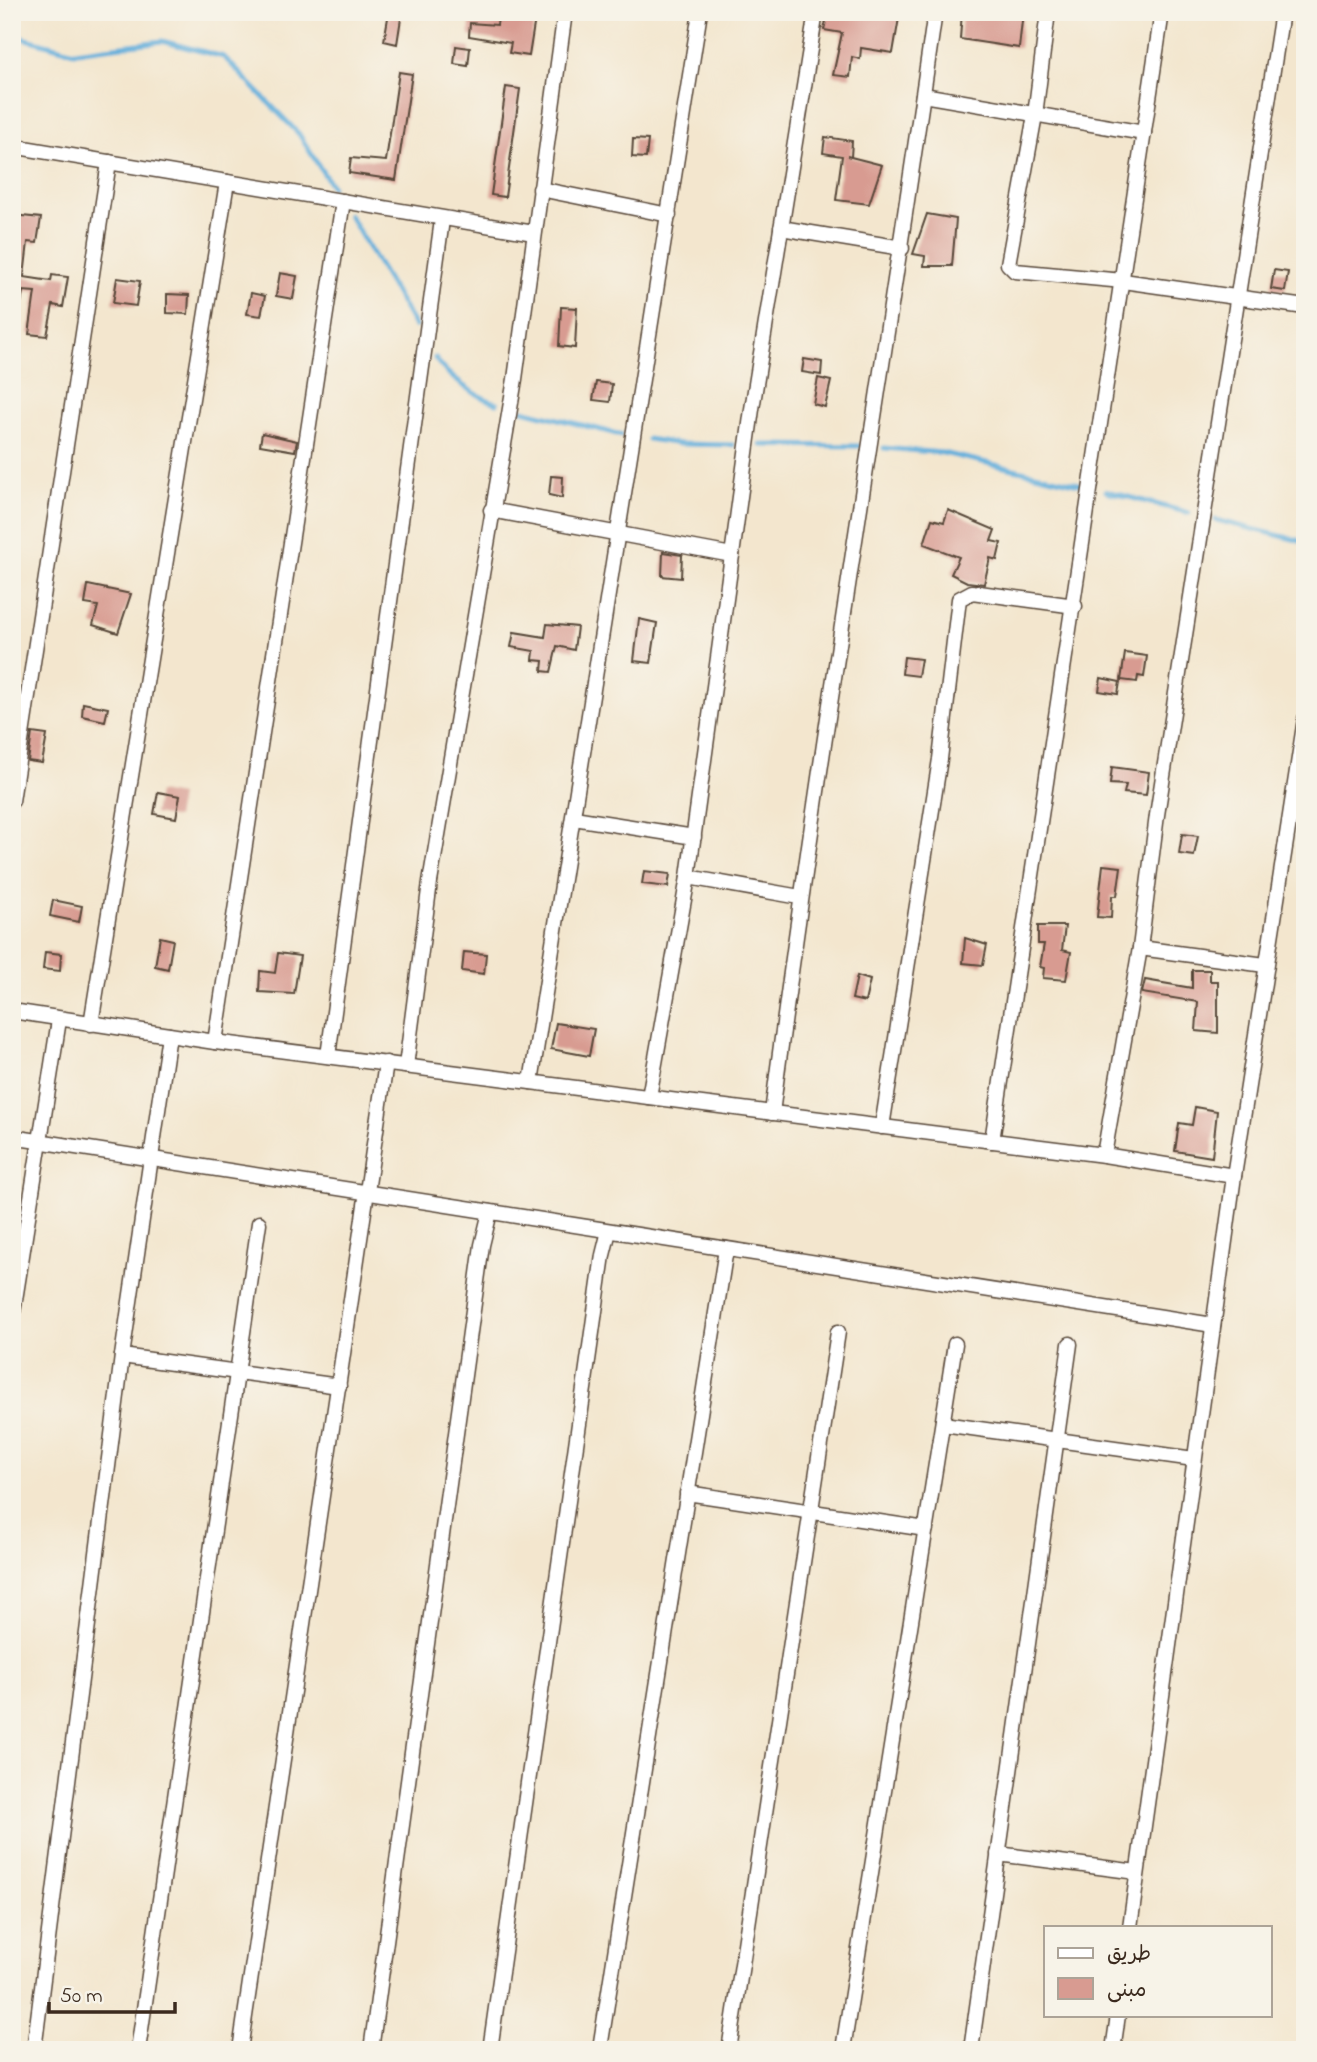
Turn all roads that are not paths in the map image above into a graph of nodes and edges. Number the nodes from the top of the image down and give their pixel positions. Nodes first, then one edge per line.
1 (13, 12) edge
2 (565, 12) edge
3 (700, 12) edge
4 (816, 12) edge
5 (935, 12) edge
6 (1048, 12) edge
7 (1162, 12) edge
8 (1282, 12) edge
9 (12, 19) edge
10 (923, 95) junction
11 (1035, 115) junction
12 (1144, 133) junction
13 (12, 146) edge
14 (109, 162) junction
15 (227, 182) junction
16 (540, 189) junction
17 (342, 201) junction
18 (668, 215) junction
19 (442, 220) junction
20 (781, 228) junction
21 (534, 233) junction
22 (902, 248) junction
23 (1123, 281) junction
24 (1236, 297) junction
25 (1305, 307) edge
26 (491, 510) junction
27 (618, 535) junction
28 (732, 555) junction
29 (1075, 606) junction
30 (1305, 719) edge
31 (12, 801) edge
32 (574, 818) junction
33 (694, 837) junction
34 (688, 877) junction
35 (800, 897) junction
36 (1140, 948) junction
37 (1265, 965) junction
38 (12, 1011) edge
39 (59, 1020) junction
40 (91, 1024) junction
41 (169, 1035) junction
42 (215, 1042) junction
43 (328, 1056) junction
44 (386, 1063) junction
45 (406, 1066) junction
46 (531, 1082) junction
47 (649, 1097) junction
48 (772, 1112) junction
49 (882, 1127) junction
50 (12, 1137) edge
51 (40, 1141) junction
52 (992, 1141) junction
53 (1104, 1155) junction
54 (150, 1159) junction
55 (1234, 1176) junction
56 (367, 1193) junction
57 (490, 1212) junction
58 (259, 1223) dead end
59 (609, 1231) junction
60 (726, 1249) junction
61 (12, 1319) edge
62 (1213, 1325) junction
63 (838, 1332) dead end
64 (955, 1344) dead end
65 (1070, 1344) dead end
66 (122, 1356) junction
67 (237, 1372) junction
68 (338, 1387) junction
69 (943, 1424) junction
70 (1056, 1440) junction
71 (1194, 1459) junction
72 (687, 1493) junction
73 (811, 1512) junction
74 (926, 1530) junction
75 (998, 1854) junction
76 (1137, 1872) junction
77 (1130, 1926) edge
78 (1118, 2016) edge
79 (601, 2042) dead end
80 (844, 2043) dead end
81 (34, 2050) edge
82 (138, 2050) edge
83 (240, 2050) edge
84 (371, 2050) edge
85 (489, 2050) edge
86 (729, 2050) edge
87 (971, 2050) edge
88 (1113, 2050) edge

1 - 9 street
2 - 16 street
3 - 18 street
4 - 20 street
5 - 10 street
6 - 11 street
7 - 12 street
8 - 24 street
10 - 11 street
10 - 22 street
11 - 12 street
11 - 23 street
12 - 23 street
13 - 14 street
14 - 15 street
14 - 31 street
15 - 17 street
15 - 40 street
16 - 18 street
16 - 21 street
17 - 19 street
17 - 42 street
18 - 27 street
19 - 21 street
19 - 43 street
20 - 22 street
20 - 28 street
21 - 26 street
22 - 35 street
23 - 24 street
23 - 29 street
24 - 25 street
24 - 36 street
26 - 27 street
26 - 45 street
27 - 28 street
27 - 32 street
28 - 33 street
29 - 49 street
29 - 52 street
30 - 37 street
32 - 33 street
32 - 46 street
33 - 34 street
34 - 35 street
34 - 47 street
35 - 48 street
36 - 37 street
36 - 53 street
37 - 55 street
38 - 39 street
39 - 40 street
39 - 51 street
40 - 41 street
41 - 42 street
41 - 54 street
42 - 43 street
43 - 44 street
44 - 45 street
44 - 56 street
45 - 46 street
46 - 47 street
47 - 48 street
48 - 49 street
49 - 52 street
50 - 51 street
51 - 54 street
51 - 61 street
52 - 53 street
53 - 55 street
54 - 56 street
54 - 66 street
55 - 62 street
56 - 57 street
56 - 68 street
57 - 59 street
57 - 84 street
58 - 67 street
59 - 60 street
59 - 85 street
60 - 62 street
60 - 72 street
62 - 71 street
63 - 73 street
64 - 69 street
65 - 70 street
66 - 67 street
66 - 81 street
67 - 68 street
67 - 82 street
68 - 83 street
69 - 70 street
69 - 74 street
70 - 71 street
70 - 75 street
71 - 76 street
72 - 73 street
72 - 79 street
73 - 74 street
73 - 86 street
74 - 80 street
75 - 76 street
75 - 87 street
76 - 77 street
78 - 88 street

